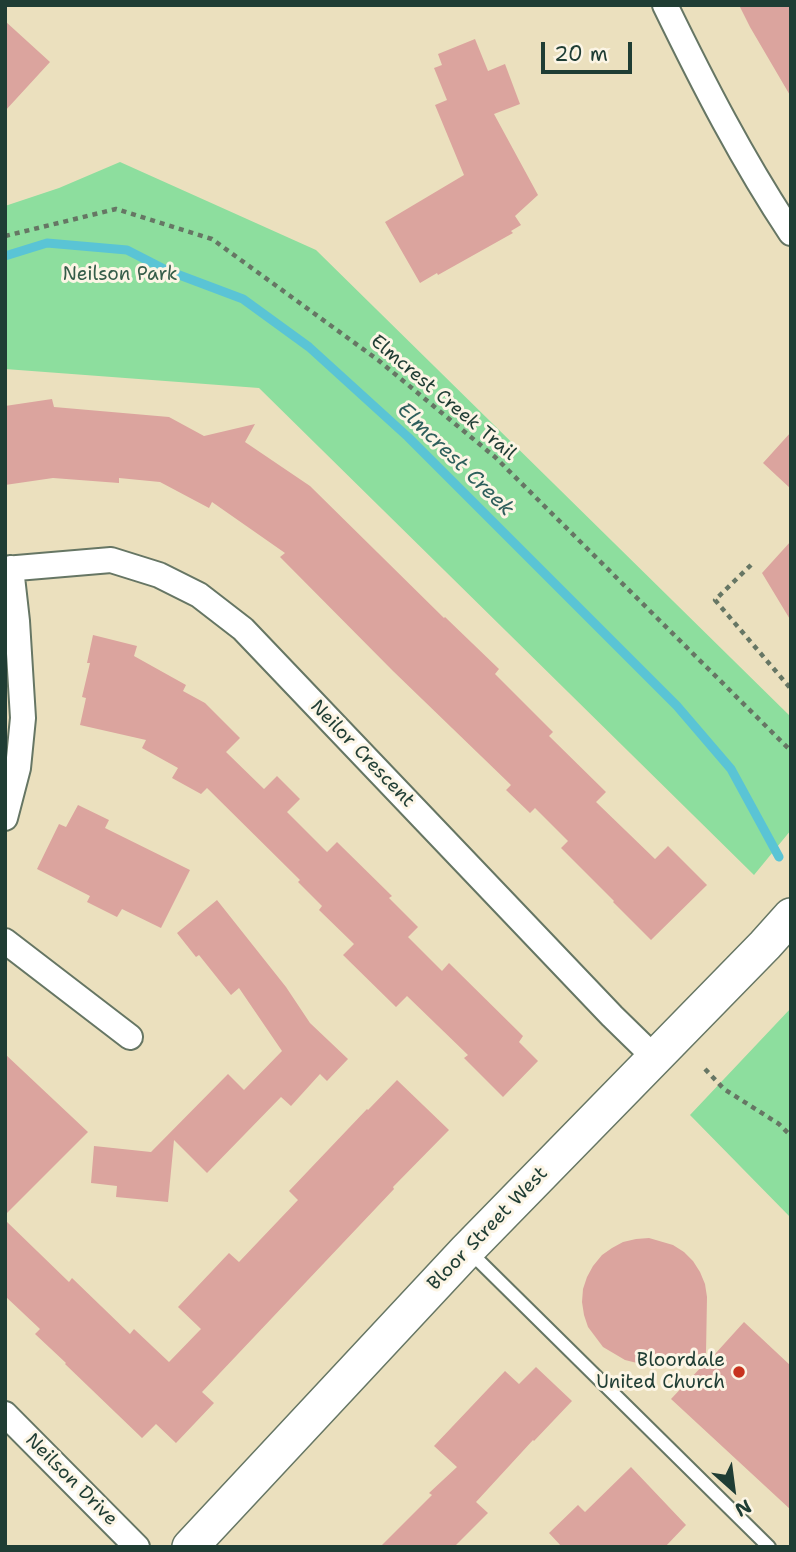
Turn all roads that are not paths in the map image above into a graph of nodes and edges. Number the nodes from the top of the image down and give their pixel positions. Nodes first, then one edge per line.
1 (665, 5) edge
2 (791, 233) edge
3 (8, 569) edge
4 (5, 818) edge
5 (791, 916) edge
6 (5, 941) edge
7 (130, 1037) dead end
8 (655, 1058) junction
9 (467, 1250) junction
10 (5, 1414) edge
11 (136, 1547) edge
12 (190, 1547) edge
13 (769, 1547) edge

1 - 2 street
3 - 4 street, Neilor Crescent
3 - 8 street, Neilor Crescent
5 - 8 main road, Bloor Street West
6 - 7 street
8 - 9 main road, Bloor Street West
9 - 12 main road, Bloor Street West
9 - 13 lane
10 - 11 street, Neilson Drive

